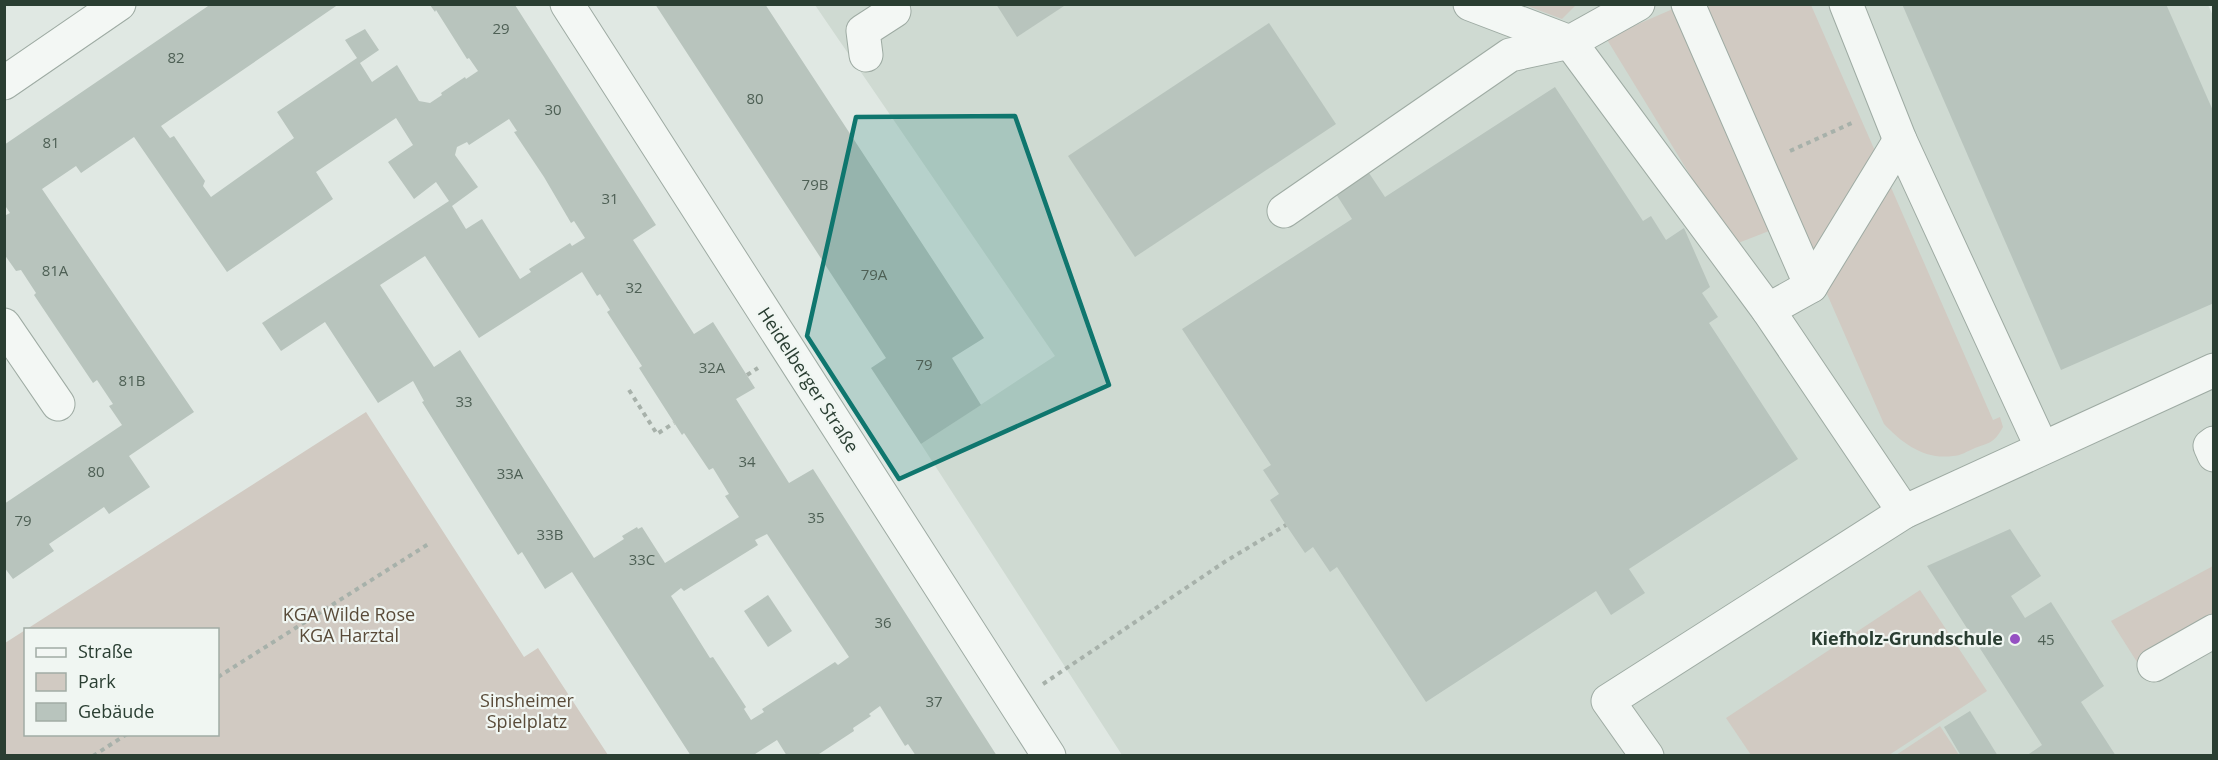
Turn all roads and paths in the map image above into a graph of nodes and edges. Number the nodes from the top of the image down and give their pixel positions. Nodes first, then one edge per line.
1 (119, 4) edge
2 (567, 4) edge
3 (890, 4) edge
4 (1470, 4) edge
5 (1638, 4) edge
6 (1688, 4) edge
7 (1846, 4) edge
8 (1570, 42) junction
9 (866, 55) dead end
10 (4, 83) edge
11 (1900, 140) junction
12 (1284, 211) dead end
13 (1812, 286) junction
14 (1768, 310) junction
15 (4, 325) edge
16 (758, 368) dead end
17 (2214, 370) edge
18 (747, 375) dead end
19 (629, 390) dead end
20 (58, 404) dead end
21 (674, 423) dead end
22 (2214, 443) edge
23 (2042, 448) junction
24 (2214, 455) edge
25 (1904, 512) junction
26 (1286, 525) dead end
27 (430, 543) dead end
28 (2214, 631) edge
29 (2154, 665) dead end
30 (219, 676) edge
31 (1015, 702) junction
32 (125, 736) edge
33 (93, 756) edge
34 (1049, 756) edge
35 (1647, 756) edge

1 - 10 street
2 - 31 street, Heidelberger Straße
3 - 9 street
4 - 8 street
5 - 8 street
6 - 13 street
7 - 11 street
8 - 12 street
8 - 14 street
11 - 13 street
11 - 23 street
13 - 14 street
14 - 25 street
15 - 20 street
16 - 18 path
17 - 23 street
19 - 21 path
22 - 24 street
23 - 25 street
25 - 35 street
26 - 31 path
27 - 30 path
28 - 29 street
31 - 34 street, Heidelberger Straße
32 - 33 path

